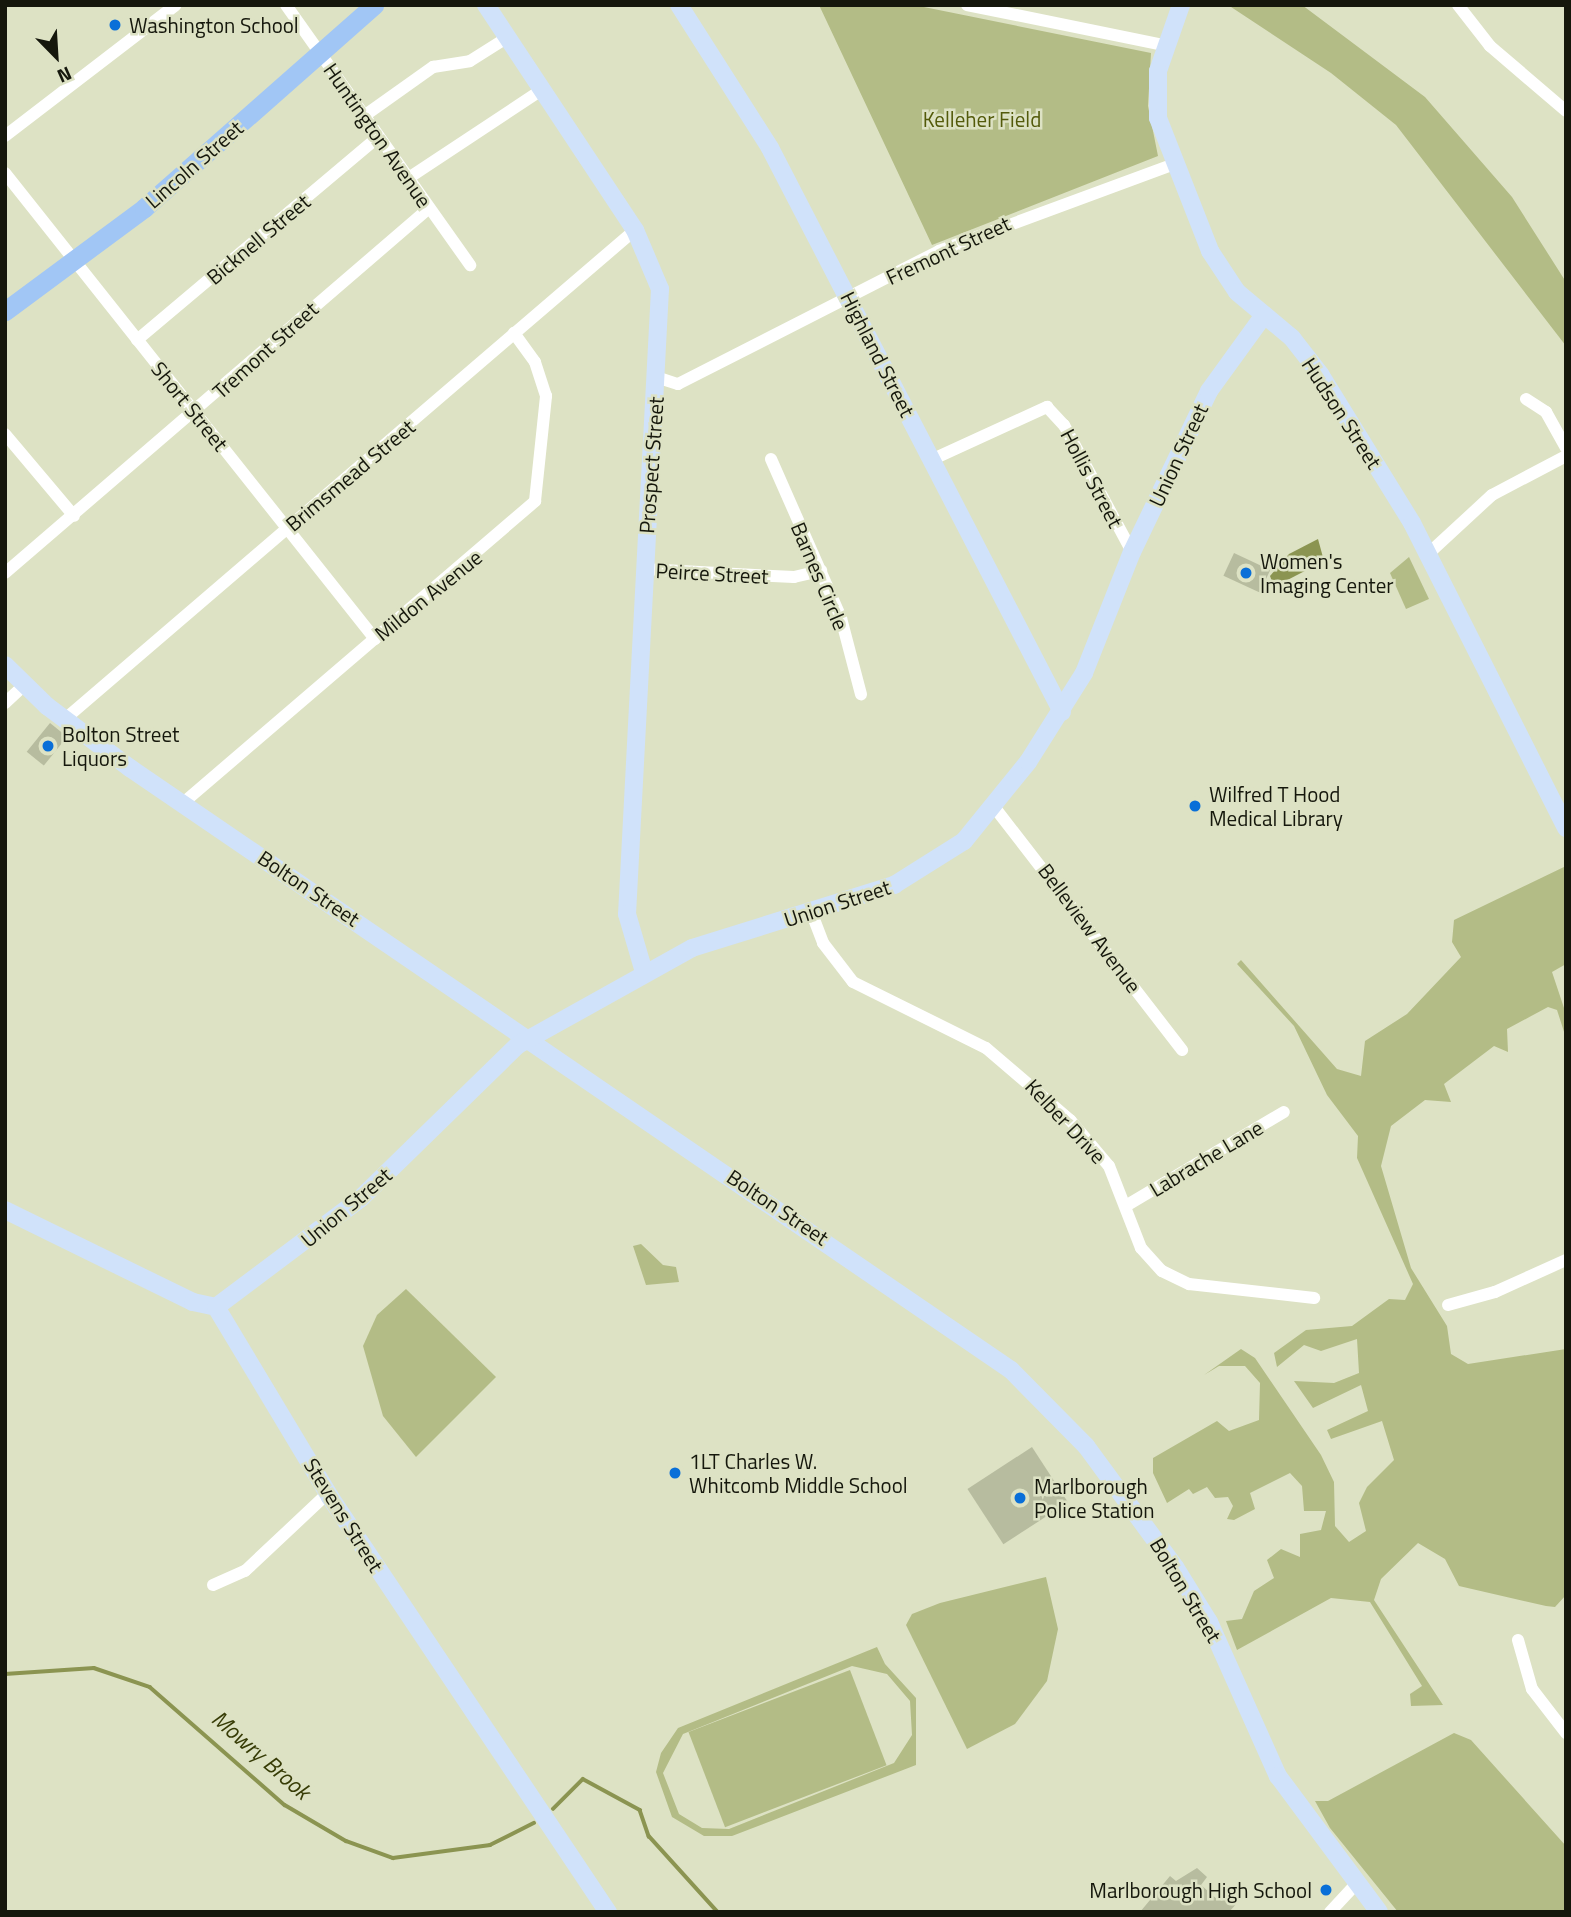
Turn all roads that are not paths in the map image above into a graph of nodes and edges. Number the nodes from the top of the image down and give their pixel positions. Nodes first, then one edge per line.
1 (176, 5) edge
2 (286, 5) edge
3 (374, 5) edge
4 (486, 5) edge
5 (679, 5) edge
6 (967, 5) edge
7 (1181, 5) edge
8 (1458, 5) edge
9 (508, 37) junction
10 (1164, 45) junction
11 (321, 54) junction
12 (543, 89) junction
13 (1566, 111) edge
14 (364, 116) junction
15 (5, 135) edge
16 (378, 137) junction
17 (1171, 165) junction
18 (5, 173) edge
19 (407, 179) junction
20 (428, 209) junction
21 (635, 230) junction
22 (74, 260) junction
23 (470, 265) dead end
24 (850, 297) junction
25 (5, 312) edge
26 (1264, 316) junction
27 (514, 333) junction
28 (137, 340) junction
29 (656, 377) junction
30 (1526, 399) dead end
31 (195, 413) junction
32 (5, 434) edge
33 (1566, 448) edge
34 (1566, 456) edge
35 (771, 459) dead end
36 (931, 460) junction
37 (74, 516) junction
38 (288, 527) junction
39 (1132, 552) junction
40 (1428, 554) junction
41 (644, 569) junction
42 (821, 571) junction
43 (5, 573) edge
44 (375, 639) junction
45 (5, 664) edge
46 (24, 685) junction
47 (861, 694) dead end
48 (5, 703) edge
49 (1062, 712) junction
50 (65, 719) junction
51 (183, 803) junction
52 (995, 808) junction
53 (1566, 828) edge
54 (812, 914) junction
55 (644, 972) junction
56 (533, 1040) junction
57 (1182, 1050) dead end
58 (1284, 1112) dead end
59 (1129, 1204) junction
60 (5, 1210) edge
61 (1566, 1260) edge
62 (1314, 1298) dead end
63 (1448, 1305) dead end
64 (216, 1307) junction
65 (328, 1493) junction
66 (213, 1585) dead end
67 (1518, 1640) dead end
68 (1566, 1733) edge
69 (1355, 1885) junction
70 (608, 1912) edge
71 (1330, 1912) edge
72 (1379, 1912) edge

1 - 15 street
2 - 11 street, Huntington Avenue
3 - 11 main road, Lincoln Street
4 - 9 street, Prospect Street
5 - 24 street, Highland Street
6 - 10 street
7 - 10 street, Hudson Street
8 - 13 street
9 - 12 street, Prospect Street
9 - 14 street
10 - 17 street, Hudson Street
11 - 14 street, Huntington Avenue
11 - 22 main road, Lincoln Street
12 - 19 street
12 - 21 street, Prospect Street
14 - 16 street, Huntington Avenue
16 - 19 street, Huntington Avenue
16 - 28 street, Bicknell Street
17 - 24 street, Fremont Street
17 - 26 street, Hudson Street
18 - 22 street, Short Street
19 - 20 street, Huntington Avenue
20 - 23 street, Huntington Avenue
20 - 31 street, Tremont Street
21 - 27 street, Brimsmead Street
21 - 29 street, Prospect Street
22 - 25 main road, Lincoln Street
22 - 28 street, Short Street
24 - 29 street, Fremont Street
24 - 36 street, Highland Street
26 - 39 street, Union Street
26 - 40 street, Hudson Street
27 - 38 street, Brimsmead Street
27 - 44 street, Mildon Avenue
28 - 31 street, Short Street
29 - 41 street, Prospect Street
30 - 33 street
31 - 37 street, Tremont Street
31 - 38 street, Short Street
32 - 37 street
34 - 40 street
35 - 42 street, Barnes Circle
36 - 39 street, Hollis Street
36 - 49 street, Highland Street
37 - 43 street, Tremont Street
38 - 44 street, Short Street
38 - 50 street, Brimsmead Street
39 - 49 street, Union Street
40 - 53 street, Hudson Street
41 - 42 street, Peirce Street
41 - 55 street, Prospect Street
42 - 47 street, Barnes Circle
44 - 51 street, Mildon Avenue
45 - 46 street, Bolton Street
46 - 48 street
46 - 50 street, Bolton Street
49 - 52 street, Union Street
50 - 51 street, Bolton Street
51 - 56 street, Bolton Street
52 - 54 street, Union Street
52 - 57 street, Belleview Avenue
54 - 55 street, Union Street
54 - 59 street, Kelber Drive
55 - 56 street, Union Street
56 - 64 street, Union Street
56 - 69 street, Bolton Street
58 - 59 street, Labrache Lane
59 - 62 street, Kelber Drive
60 - 64 street
61 - 63 street
64 - 65 street, Stevens Street
65 - 66 street
65 - 70 street, Stevens Street
67 - 68 street
69 - 71 street
69 - 72 street, Bolton Street

